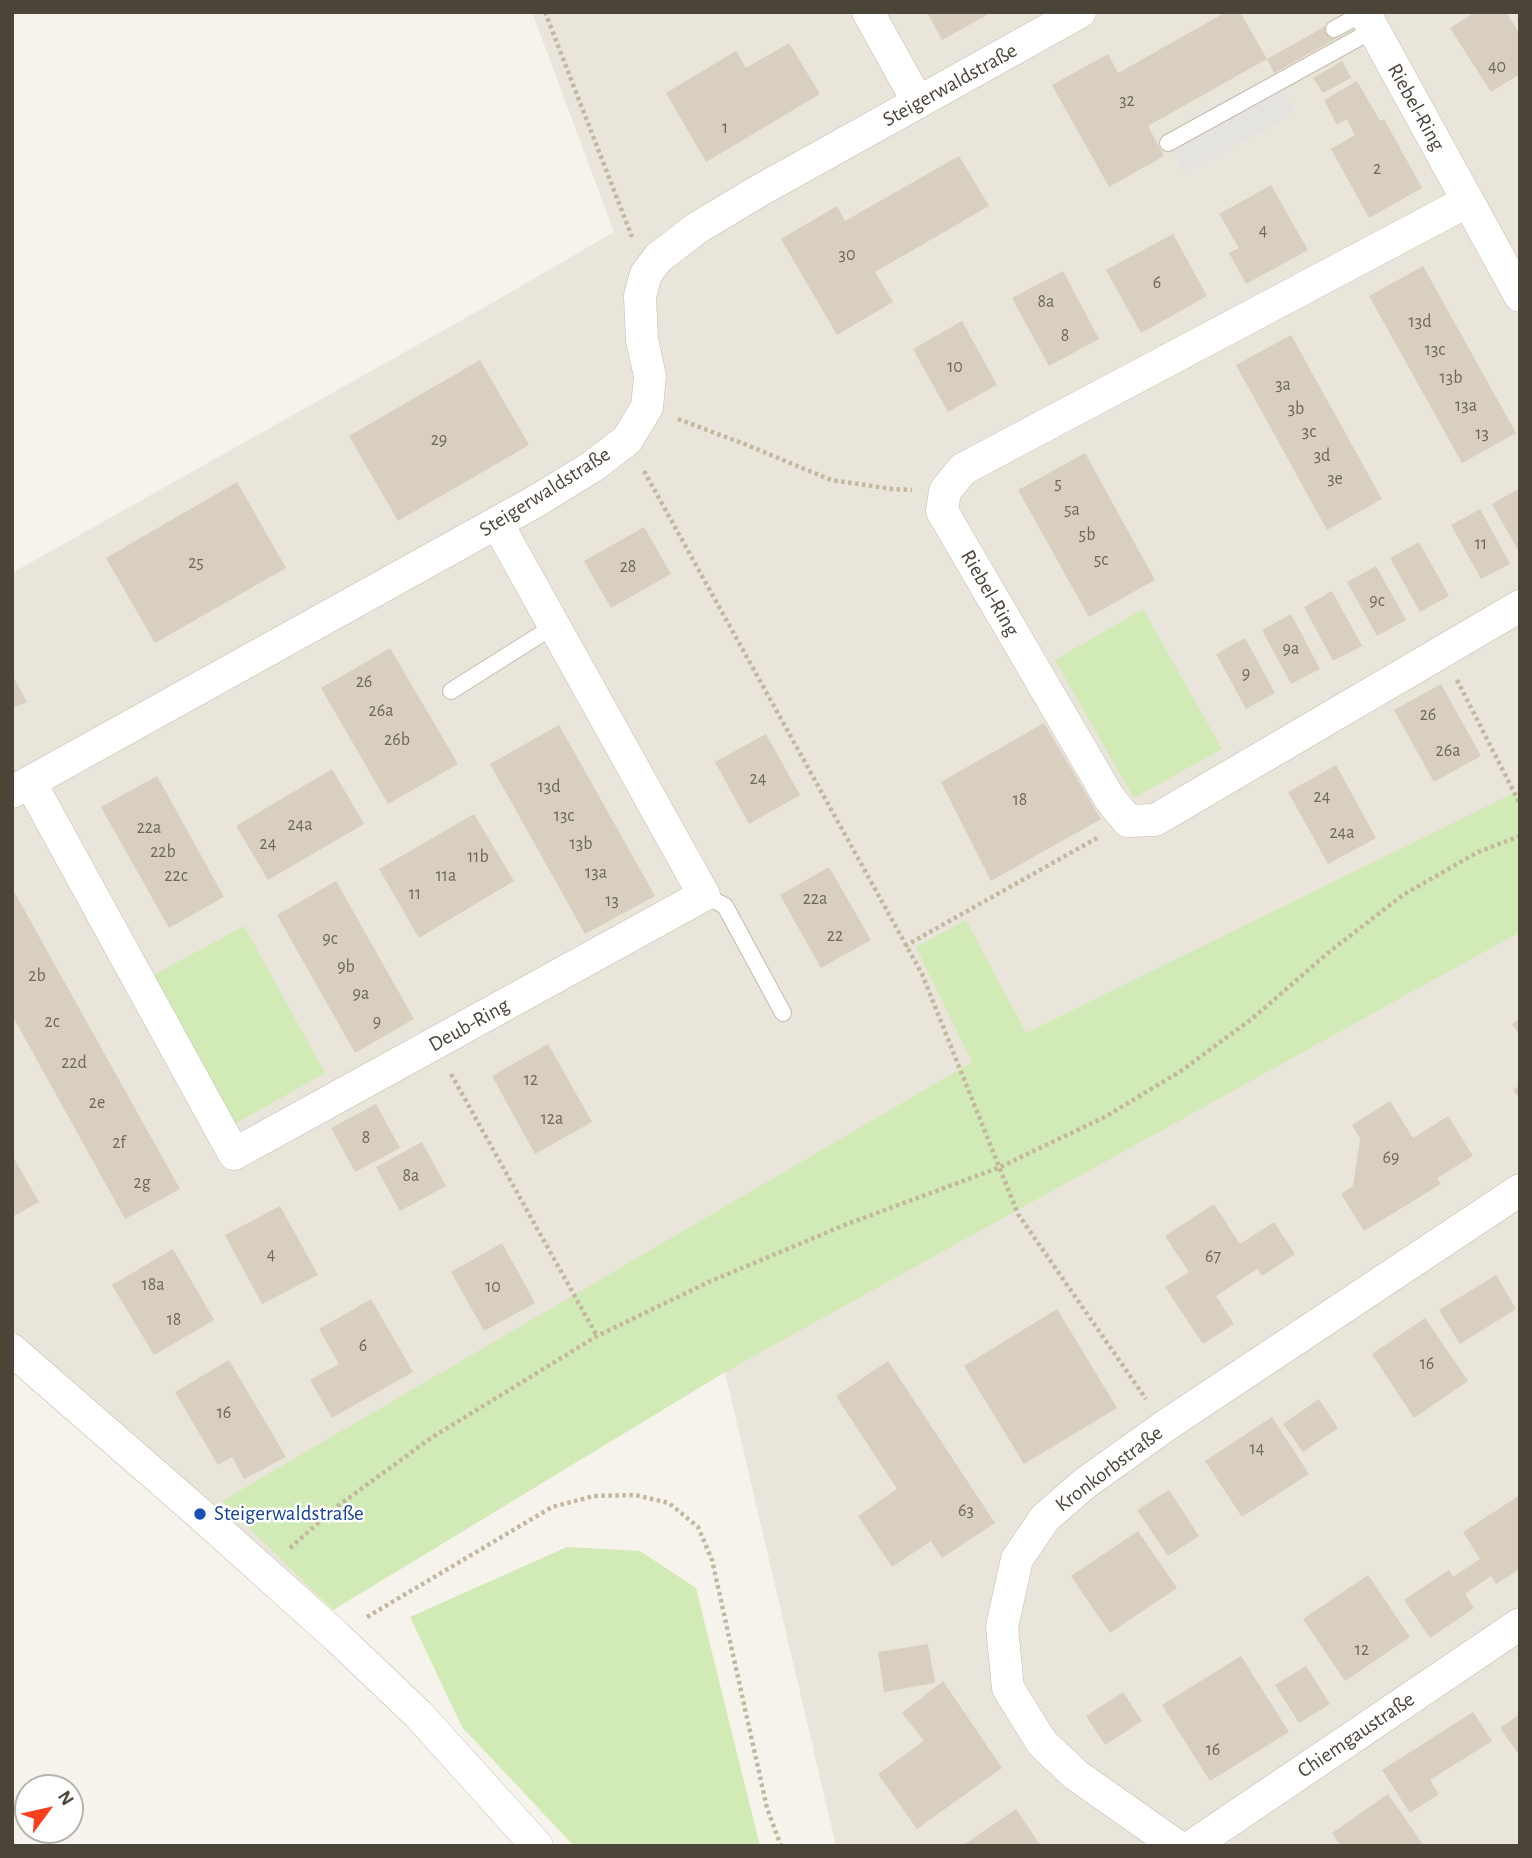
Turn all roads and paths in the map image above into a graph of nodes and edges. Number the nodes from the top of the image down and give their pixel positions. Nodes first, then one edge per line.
1 (545, 12) edge
2 (868, 12) edge
3 (1080, 12) edge
4 (1367, 18) edge
5 (1334, 29) dead end
6 (918, 102) junction
7 (1168, 143) dead end
8 (1468, 201) junction
9 (646, 274) junction
10 (1520, 296) edge
11 (647, 407) junction
12 (627, 440) junction
13 (945, 491) junction
14 (497, 523) junction
15 (1520, 606) edge
16 (554, 626) junction
17 (1443, 652) junction
18 (451, 691) dead end
19 (21, 787) edge
20 (1520, 804) edge
21 (1128, 821) junction
22 (1520, 836) edge
23 (704, 895) junction
24 (905, 946) junction
25 (783, 1013) dead end
26 (434, 1044) junction
27 (998, 1168) junction
28 (1520, 1190) edge
29 (597, 1336) junction
30 (12, 1350) edge
31 (1165, 1426) junction
32 (264, 1571) junction
33 (1520, 1624) edge
34 (336, 1636) junction
35 (537, 1846) edge
36 (781, 1846) edge
37 (1177, 1846) edge
38 (1192, 1846) edge

1 - 9 path
2 - 6 street
3 - 6 street, Steigerwaldstraße
4 - 5 lane
4 - 7 lane
4 - 8 street, Riebel-Ring
6 - 9 street, Steigerwaldstraße
8 - 10 street, Riebel-Ring
8 - 13 street
9 - 11 street, Steigerwaldstraße
11 - 12 street, Steigerwaldstraße
11 - 13 path
12 - 14 street, Steigerwaldstraße
12 - 24 path
13 - 21 street, Riebel-Ring
14 - 16 street
14 - 19 street, Steigerwaldstraße
15 - 17 street
16 - 18 lane
16 - 23 street
17 - 20 path
17 - 21 street
19 - 26 street, Deub-Ring
21 - 24 path
22 - 27 path
23 - 25 lane
23 - 26 street, Deub-Ring
24 - 27 path
26 - 29 path
27 - 29 path
27 - 31 path
28 - 31 street, Kronkorbstraße
29 - 32 path
30 - 32 street
31 - 37 street, Kronkorbstraße
32 - 34 street
33 - 38 street, Chiemgaustraße
34 - 35 street
34 - 36 path

